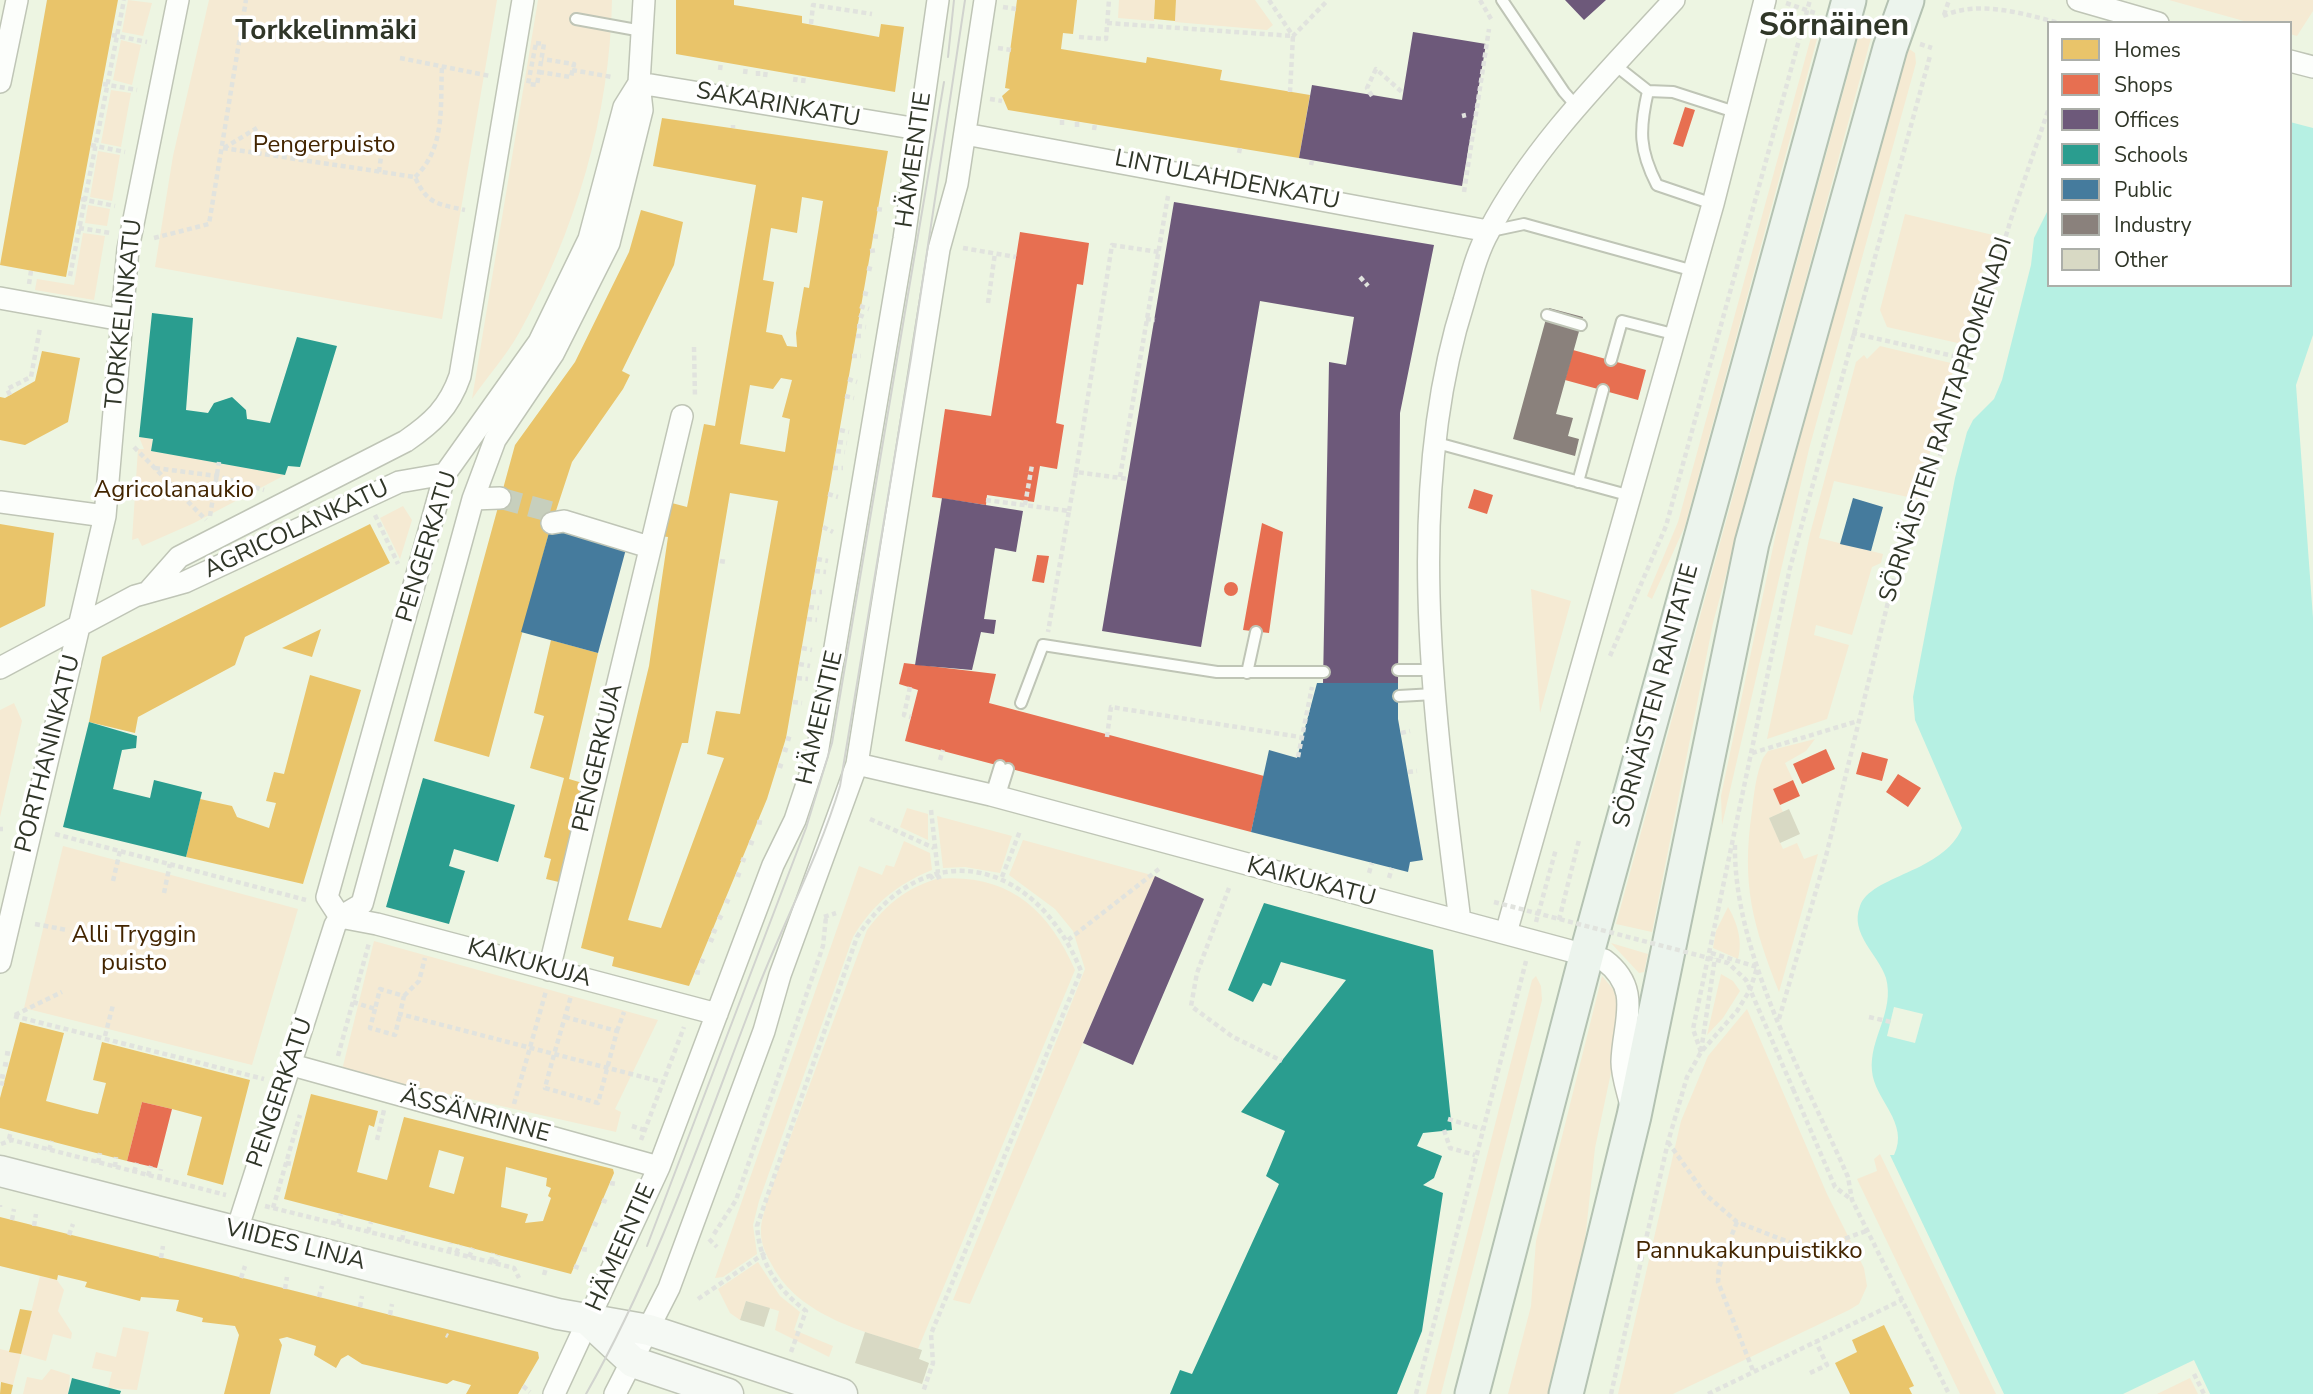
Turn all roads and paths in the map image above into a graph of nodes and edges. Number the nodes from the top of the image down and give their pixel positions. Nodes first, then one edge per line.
1 (18, 0) edge
2 (124, 0) edge
3 (178, 0) edge
4 (246, 0) edge
5 (523, 0) edge
6 (644, 0) edge
7 (938, 0) edge
8 (985, 0) edge
9 (1109, 0) edge
10 (1269, 0) edge
11 (1328, 0) edge
12 (1502, 0) edge
13 (1674, 0) edge
14 (1765, 0) edge
15 (1810, 0) edge
16 (1849, 0) edge
17 (1907, 0) edge
18 (1949, 0) edge
19 (2078, 0) edge
20 (813, 2) edge
21 (872, 14) dead end
22 (576, 19) dead end
23 (2050, 21) edge
24 (2151, 21) edge
25 (1107, 23) junction
26 (811, 24) dead end
27 (1489, 29) dead end
28 (642, 31) junction
29 (115, 36) junction
30 (1293, 36) junction
31 (1079, 37) dead end
32 (147, 42) dead end
33 (544, 48) dead end
34 (997, 48) dead end
35 (1011, 50) dead end
36 (1930, 56) dead end
37 (400, 58) dead end
38 (542, 59) junction
39 (721, 62) dead end
40 (2292, 62) edge
41 (1615, 65) junction
42 (442, 66) junction
43 (746, 66) dead end
44 (758, 68) dead end
45 (2313, 68) edge
46 (572, 70) junction
47 (720, 70) dead end
48 (766, 70) dead end
49 (539, 72) junction
50 (745, 74) dead end
51 (796, 75) dead end
52 (491, 76) dead end
53 (758, 76) dead end
54 (804, 76) dead end
55 (612, 77) dead end
56 (765, 77) dead end
57 (0, 82) edge
58 (537, 82) dead end
59 (795, 82) dead end
60 (639, 83) junction
61 (803, 83) dead end
62 (105, 84) junction
63 (137, 90) dead end
64 (1648, 91) junction
65 (1290, 92) dead end
66 (1403, 93) dead end
67 (1372, 96) dead end
68 (990, 99) dead end
69 (1002, 101) dead end
70 (1578, 108) junction
71 (1738, 113) junction
72 (2047, 114) edge
73 (257, 128) dead end
74 (918, 129) junction
75 (965, 134) junction
76 (93, 146) junction
77 (223, 148) junction
78 (382, 149) dead end
79 (125, 152) dead end
80 (379, 172) junction
81 (415, 177) junction
82 (1464, 192) dead end
83 (1168, 196) dead end
84 (83, 200) junction
85 (1713, 204) junction
86 (116, 206) dead end
87 (877, 209) dead end
88 (885, 210) dead end
89 (464, 211) dead end
90 (79, 228) junction
91 (1488, 231) junction
92 (112, 233) dead end
93 (873, 236) dead end
94 (880, 237) dead end
95 (154, 238) dead end
96 (963, 248) dead end
97 (878, 250) dead end
98 (870, 251) dead end
99 (1158, 251) junction
100 (995, 253) junction
101 (1016, 257) dead end
102 (867, 268) dead end
103 (875, 270) dead end
104 (1694, 271) junction
105 (70, 276) dead end
106 (1360, 278) dead end
107 (1368, 286) dead end
108 (863, 293) dead end
109 (871, 295) dead end
110 (0, 298) edge
111 (988, 303) dead end
112 (860, 306) dead end
113 (869, 309) dead end
114 (859, 315) dead end
115 (1547, 315) dead end
116 (42, 317) dead end
117 (867, 318) dead end
118 (1146, 319) junction
119 (122, 320) junction
120 (1155, 320) dead end
121 (1581, 325) dead end
122 (857, 326) dead end
123 (866, 327) dead end
124 (1852, 333) junction
125 (1676, 335) junction
126 (856, 336) dead end
127 (864, 336) dead end
128 (694, 347) dead end
129 (852, 356) dead end
130 (861, 356) dead end
131 (1971, 359) junction
132 (1611, 360) dead end
133 (848, 379) dead end
134 (857, 382) dead end
135 (1603, 390) dead end
136 (10, 395) dead end
137 (845, 396) dead end
138 (854, 398) dead end
139 (689, 409) joint
140 (840, 430) dead end
141 (849, 432) dead end
142 (838, 442) dead end
143 (847, 443) dead end
144 (1437, 443) junction
145 (134, 447) dead end
146 (836, 451) dead end
147 (845, 452) dead end
148 (219, 462) dead end
149 (1032, 465) dead end
150 (155, 468) junction
151 (833, 468) dead end
152 (843, 468) dead end
153 (1031, 472) junction
154 (1076, 472) junction
155 (1039, 473) dead end
156 (445, 474) junction
157 (217, 476) junction
158 (1120, 477) junction
159 (1128, 479) dead end
160 (1578, 482) junction
161 (266, 491) dead end
162 (828, 494) dead end
163 (1631, 496) junction
164 (838, 497) dead end
165 (473, 499) junction
166 (986, 500) dead end
167 (0, 502) edge
168 (499, 504) tunnel mouth
169 (1025, 505) junction
170 (1069, 511) junction
171 (374, 514) dead end
172 (105, 516) junction
173 (557, 519) tunnel mouth
174 (824, 530) dead end
175 (833, 531) dead end
176 (649, 547) junction
177 (817, 559) dead end
178 (828, 561) dead end
179 (815, 571) dead end
180 (402, 572) dead end
181 (826, 572) dead end
182 (149, 591) junction
183 (811, 592) dead end
184 (823, 593) dead end
185 (809, 607) dead end
186 (820, 608) dead end
187 (807, 619) dead end
188 (818, 620) dead end
189 (79, 628) junction
190 (1256, 632) dead end
191 (1043, 645) junction
192 (802, 648) dead end
193 (813, 651) dead end
194 (1609, 659) dead end
195 (799, 664) dead end
196 (811, 666) dead end
197 (0, 668) edge
198 (1398, 670) dead end
199 (1433, 670) junction
200 (1324, 672) dead end
201 (1247, 673) junction
202 (797, 678) dead end
203 (808, 680) dead end
204 (910, 687) dead end
205 (1310, 694) dead end
206 (1434, 694) junction
207 (1399, 696) dead end
208 (1019, 708) dead end
209 (911, 717) dead end
210 (1859, 721) junction
211 (1410, 731) dead end
212 (1401, 733) dead end
213 (1107, 737) dead end
214 (1300, 737) junction
215 (783, 749) dead end
216 (943, 750) dead end
217 (789, 751) dead end
218 (1752, 753) junction
219 (1297, 757) dead end
220 (940, 761) dead end
221 (857, 764) junction
222 (778, 765) dead end
223 (784, 767) dead end
224 (1004, 767) dead end
225 (1417, 771) dead end
226 (1408, 772) dead end
227 (995, 797) junction
228 (931, 810) dead end
229 (870, 819) dead end
230 (1020, 831) dead end
231 (1735, 833) junction
232 (54, 834) dead end
233 (1559, 835) dead end
234 (1579, 840) dead end
235 (934, 848) junction
236 (120, 851) junction
237 (741, 859) dead end
238 (748, 862) dead end
239 (1372, 863) dead end
240 (170, 864) junction
241 (1392, 868) dead end
242 (1159, 869) dead end
243 (1369, 873) dead end
244 (939, 877) junction
245 (1002, 877) junction
246 (1389, 878) dead end
247 (113, 881) dead end
248 (1229, 888) dead end
249 (164, 893) dead end
250 (305, 900) dead end
251 (724, 900) dead end
252 (1494, 902) dead end
253 (731, 903) dead end
254 (718, 916) dead end
255 (340, 917) junction
256 (1559, 919) junction
257 (725, 920) dead end
258 (1461, 921) junction
259 (35, 925) dead end
260 (67, 930) dead end
261 (712, 930) dead end
262 (719, 933) dead end
263 (1506, 933) junction
264 (709, 939) dead end
265 (1068, 940) junction
266 (1531, 940) junction
267 (716, 942) dead end
268 (426, 949) dead end
269 (1587, 953) junction
270 (1711, 953) junction
271 (1715, 958) junction
272 (700, 960) dead end
273 (0, 962) edge
274 (707, 963) dead end
275 (1758, 967) junction
276 (695, 972) dead end
277 (702, 973) dead end
278 (549, 975) junction
279 (573, 988) dead end
280 (62, 992) dead end
281 (404, 996) junction
282 (354, 1002) dead end
283 (627, 1003) dead end
284 (113, 1005) dead end
285 (375, 1009) junction
286 (400, 1014) junction
287 (717, 1014) junction
288 (565, 1017) junction
289 (1869, 1017) dead end
290 (1779, 1019) junction
291 (1891, 1021) dead end
292 (617, 1031) junction
293 (105, 1036) junction
294 (532, 1048) junction
295 (1701, 1052) junction
296 (554, 1054) junction
297 (1282, 1061) dead end
298 (608, 1067) junction
299 (287, 1075) junction
300 (662, 1082) dead end
301 (389, 1093) junction
302 (1634, 1116) junction
303 (1448, 1119) dead end
304 (508, 1125) junction
305 (632, 1126) dead end
306 (1482, 1129) junction
307 (1444, 1130) dead end
308 (12, 1131) dead end
309 (655, 1133) dead end
310 (377, 1140) dead end
311 (52, 1141) dead end
312 (1668, 1142) junction
313 (0, 1144) edge
314 (49, 1150) dead end
315 (100, 1153) dead end
316 (1475, 1155) junction
317 (116, 1157) dead end
318 (98, 1163) dead end
319 (137, 1163) dead end
320 (286, 1163) dead end
321 (293, 1164) dead end
322 (151, 1166) dead end
323 (115, 1167) dead end
324 (659, 1167) junction
325 (160, 1169) dead end
326 (0, 1171) edge
327 (134, 1172) dead end
328 (148, 1176) dead end
329 (159, 1179) dead end
330 (603, 1200) dead end
331 (1852, 1200) junction
332 (609, 1203) dead end
333 (14, 1209) dead end
334 (36, 1214) dead end
335 (341, 1214) dead end
336 (12, 1220) dead end
337 (371, 1222) dead end
338 (1737, 1222) junction
339 (593, 1223) dead end
340 (73, 1224) dead end
341 (338, 1224) dead end
342 (34, 1226) dead end
343 (599, 1226) dead end
344 (237, 1230) junction
345 (404, 1231) dead end
346 (1866, 1231) junction
347 (368, 1232) dead end
348 (69, 1235) dead end
349 (402, 1240) dead end
350 (452, 1243) dead end
351 (460, 1245) dead end
352 (163, 1246) dead end
353 (473, 1248) dead end
354 (582, 1249) dead end
355 (588, 1250) dead end
356 (449, 1252) dead end
357 (456, 1253) dead end
358 (495, 1254) dead end
359 (764, 1254) junction
360 (469, 1257) dead end
361 (161, 1258) dead end
362 (493, 1263) dead end
363 (244, 1266) dead end
364 (546, 1268) dead end
365 (544, 1275) dead end
366 (287, 1277) dead end
367 (241, 1278) dead end
368 (322, 1286) dead end
369 (285, 1289) dead end
370 (362, 1296) dead end
371 (319, 1297) dead end
372 (698, 1298) dead end
373 (1902, 1300) junction
374 (392, 1304) dead end
375 (360, 1307) dead end
376 (390, 1315) dead end
377 (590, 1322) junction
378 (649, 1330) junction
379 (1422, 1331) dead end
380 (1431, 1334) junction
381 (1816, 1342) junction
382 (790, 1353) dead end
383 (633, 1362) junction
384 (1754, 1373) junction
385 (1810, 1373) dead end
386 (2194, 1374) dead end
387 (523, 1386) dead end
388 (530, 1392) dead end
389 (923, 1392) edge
390 (554, 1394) edge
391 (615, 1394) edge
392 (728, 1394) edge
393 (842, 1394) edge
394 (1416, 1394) edge
395 (1472, 1394) edge
396 (1566, 1394) edge
397 (1611, 1394) edge
398 (1708, 1394) edge
399 (1949, 1394) edge
400 (2204, 1394) edge

1 - 57 street
2 - 29 path
3 - 119 street, TORKKELINKATU
4 - 77 path
5 - 182 street, AGRICOLANKATU
6 - 28 street, PENGERKATU
7 - 74 street, HÄMEENTIE
8 - 75 street, HÄMEENTIE
9 - 25 path
10 - 30 path
11 - 30 path
12 - 70 lane
13 - 41 street
14 - 71 street
15 - 194 path
16 - 269 main road, SÖRNÄISTEN RANTATIE
17 - 302 main road
18 - 23 path
19 - 24 street
20 - 21 path
20 - 26 path
22 - 28 lane
25 - 30 path
25 - 31 path
27 - 82 path
28 - 60 street, PENGERKATU
29 - 32 path
29 - 62 path
30 - 65 path
33 - 38 path
34 - 35 path
36 - 124 path
37 - 42 path
38 - 46 path
38 - 49 path
39 - 47 path
40 - 45 street
41 - 64 lane
41 - 70 street
42 - 52 path
42 - 81 path
43 - 50 path
44 - 53 path
46 - 49 path
46 - 55 path
48 - 56 path
49 - 58 path
51 - 59 path
54 - 61 path
60 - 74 street, SAKARINKATU
60 - 156 street, PENGERKATU
60 - 165 street, PENGERKATU
62 - 63 path
62 - 76 path
64 - 71 lane
64 - 85 lane
66 - 67 path
68 - 69 path
70 - 91 street
71 - 85 street
72 - 131 path, SÖRNÄISTEN RANTAPROMENADI
73 - 77 path
74 - 287 street, HÄMEENTIE
75 - 91 street, LINTULAHDENKATU
75 - 221 street, HÄMEENTIE
76 - 79 path
76 - 84 path
77 - 80 path
77 - 95 path
78 - 80 path
80 - 81 path
81 - 89 path
83 - 99 path
84 - 86 path
84 - 90 path
85 - 104 street
87 - 88 path
90 - 92 path
90 - 105 path
91 - 104 lane
91 - 144 street
93 - 94 path
96 - 100 path
97 - 98 path
99 - 118 path
99 - 154 path
100 - 101 path
100 - 111 path
102 - 103 path
104 - 125 street
106 - 107 path
108 - 109 path
110 - 119 street
112 - 113 path
114 - 117 path
115 - 121 lane
116 - 136 path
118 - 120 path
118 - 158 path
119 - 172 street, TORKKELINKATU
122 - 123 path
124 - 131 path
124 - 218 path
125 - 132 lane
125 - 163 street
126 - 127 path
128 - 139 path
129 - 130 path
131 - 210 path, SÖRNÄISTEN RANTAPROMENADI
133 - 134 path
135 - 160 lane
137 - 138 path
139 - 176 street, PENGERKUJA
140 - 141 path
142 - 143 path
144 - 160 lane
144 - 199 street
145 - 150 path
146 - 147 path
148 - 157 path
149 - 153 path
150 - 157 path
150 - 157 path
151 - 152 path
153 - 155 path
153 - 169 path
154 - 158 path
154 - 170 path
156 - 182 street, AGRICOLANKATU
156 - 255 street, PENGERKATU
157 - 161 path
158 - 159 path
160 - 163 lane
162 - 164 path
163 - 263 street
165 - 168 street
165 - 255 street, PENGERKATU
166 - 169 path
167 - 172 street
169 - 170 path
170 - 191 path
171 - 180 path
172 - 189 street, TORKKELINKATU
173 - 176 street
174 - 175 path
176 - 278 street, PENGERKUJA
177 - 178 path
179 - 181 path
182 - 189 street, AGRICOLANKATU
183 - 184 path
185 - 186 path
187 - 188 path
189 - 197 street, AGRICOLANKATU
189 - 273 street, PORTHANINKATU
190 - 201 lane
191 - 201 lane
191 - 208 lane
192 - 193 path
195 - 196 path
198 - 199 lane
199 - 206 street
200 - 201 lane
202 - 203 path
204 - 209 path
205 - 214 path
206 - 207 lane
206 - 258 street
210 - 218 path
210 - 290 path, SÖRNÄISTEN RANTAPROMENADI
211 - 212 path
213 - 214 path
214 - 219 path
215 - 217 path
216 - 220 path
218 - 231 path
221 - 227 street, KAIKUKATU
221 - 378 street, HÄMEENTIE
222 - 223 path
224 - 227 lane
225 - 226 path
227 - 258 street, KAIKUKATU
228 - 235 path
229 - 235 path
230 - 245 path
231 - 270 path
231 - 275 path
232 - 236 path
233 - 266 path
234 - 256 path, bridge
235 - 244 path
236 - 240 path
236 - 247 path
237 - 238 path
239 - 243 path
240 - 249 path
240 - 250 path
241 - 246 path
242 - 265 path
244 - 245 path
244 - 359 path
245 - 265 path
248 - 297 path
251 - 253 path
252 - 256 path, bridge
254 - 257 path
255 - 278 street, KAIKUKUJA
255 - 299 street, PENGERKATU
256 - 271 path, bridge
258 - 263 street, KAIKUKATU
259 - 260 path
261 - 262 path
263 - 266 street, KAIKUKATU
264 - 267 path
265 - 389 path
266 - 269 street, KAIKUKATU
266 - 306 path
268 - 281 path
269 - 302 street, KAIKUKATU
269 - 395 main road, SÖRNÄISTEN RANTATIE
270 - 275 path
270 - 295 path
271 - 295 path
271 - 331 path, bridge
272 - 274 path
275 - 290 path
275 - 295 path
276 - 277 path
278 - 287 street, KAIKUKUJA
278 - 294 path
279 - 288 path
280 - 293 path
281 - 285 path
281 - 286 path
282 - 285 path
283 - 292 path
284 - 293 path
285 - 286 path
286 - 294 path
287 - 324 street, HÄMEENTIE
288 - 292 path
288 - 296 path
289 - 291 path
290 - 331 path
292 - 298 path
293 - 299 path
294 - 296 path
294 - 304 path
295 - 312 path
296 - 298 path
296 - 298 path
298 - 300 path
299 - 301 street, ÄSSÄNRINNE
299 - 344 street, PENGERKATU
301 - 304 street, ÄSSÄNRINNE
301 - 310 path
302 - 396 main road
303 - 306 path
304 - 324 street, ÄSSÄNRINNE
305 - 309 path
306 - 316 path
307 - 316 path
308 - 313 path
311 - 314 path
312 - 338 path
312 - 397 path
315 - 318 path
316 - 380 path
317 - 323 path
319 - 327 path
320 - 321 path
322 - 328 path
324 - 377 street, HÄMEENTIE
325 - 329 path
326 - 344 street, VIIDES LINJA
330 - 332 path
331 - 346 path
333 - 336 path
334 - 342 path
335 - 341 path
337 - 347 path
338 - 346 path
338 - 384 path
339 - 343 path
340 - 348 path
344 - 377 street, VIIDES LINJA
345 - 349 path
346 - 373 path
350 - 356 path
351 - 357 path
352 - 361 path
353 - 360 path
354 - 355 path
358 - 362 path
359 - 372 path
359 - 382 path
363 - 367 path
364 - 365 path
366 - 369 path
368 - 371 path
370 - 375 path
373 - 381 path
373 - 399 path
374 - 376 path
377 - 378 street, VIIDES LINJA
377 - 383 street, VIIDES LINJA
377 - 390 street, HÄMEENTIE
378 - 383 street, HÄMEENTIE
378 - 393 street, VIIDES LINJA
379 - 380 path
380 - 394 path
381 - 384 path
381 - 385 path
383 - 391 street, HÄMEENTIE
383 - 392 street
384 - 398 path
386 - 400 path
387 - 388 path

